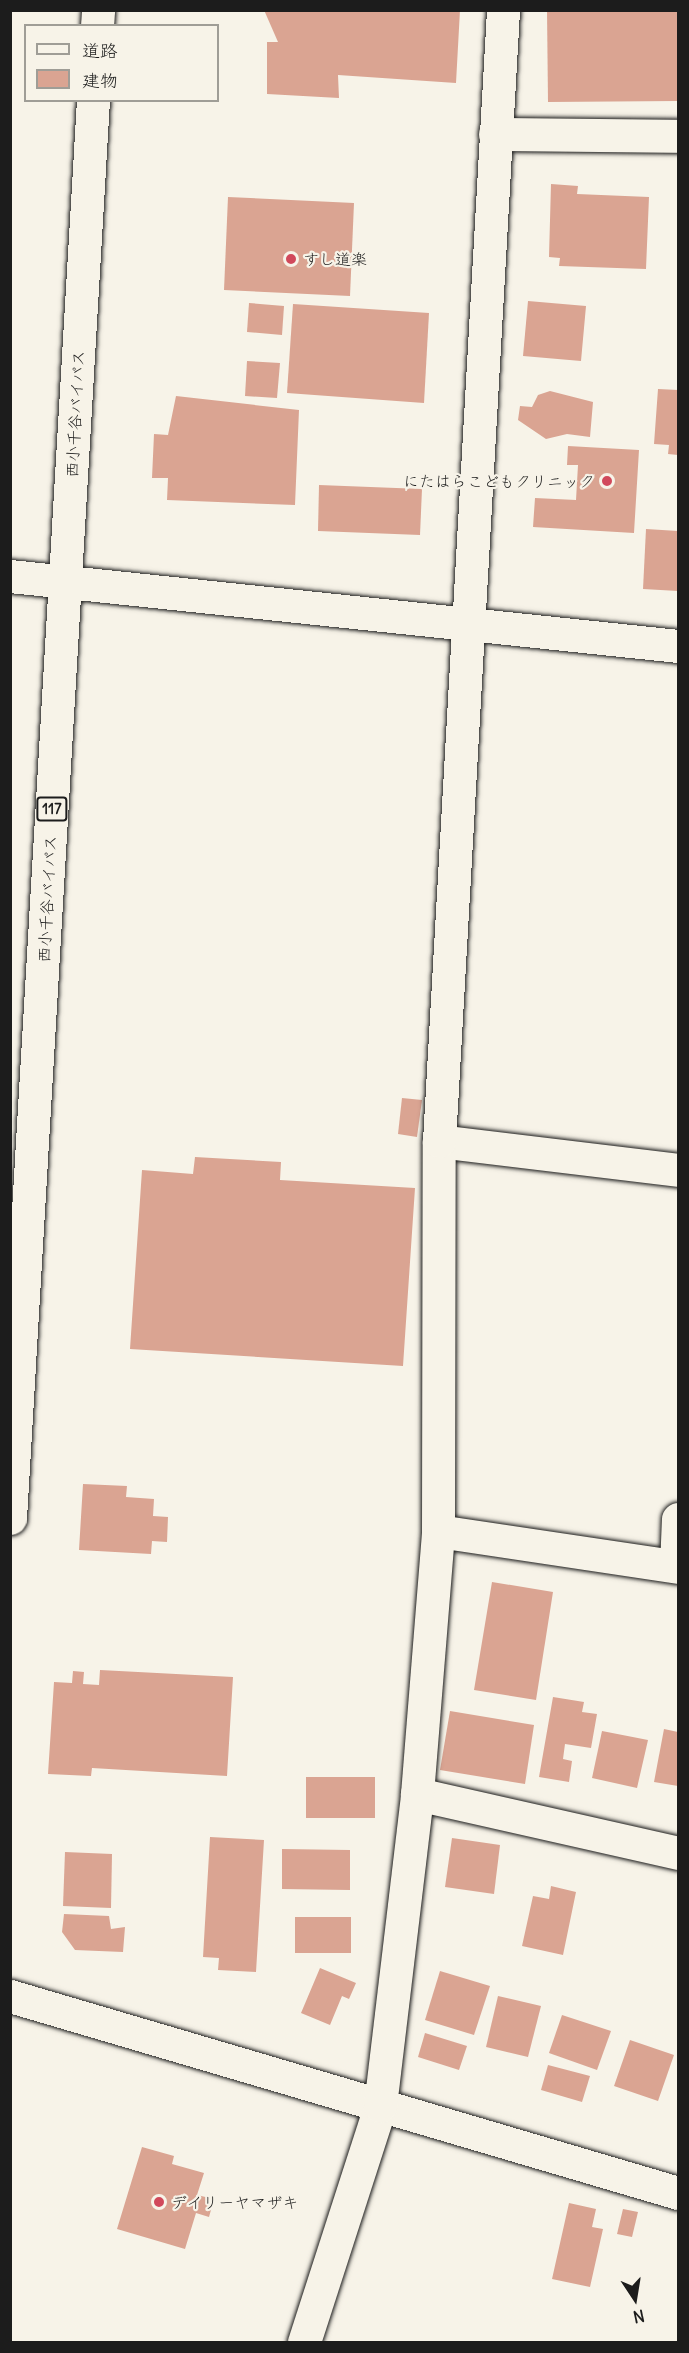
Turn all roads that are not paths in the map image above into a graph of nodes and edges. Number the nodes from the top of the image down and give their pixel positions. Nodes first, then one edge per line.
1 (503, 10) edge
2 (93, 102) edge
3 (495, 134) junction
4 (678, 136) edge
5 (10, 576) edge
6 (66, 579) junction
7 (471, 621) junction
8 (678, 646) edge
9 (439, 1141) junction
10 (678, 1170) edge
11 (10, 1518) edge
12 (678, 1519) edge
13 (438, 1532) junction
14 (677, 1567) edge
15 (417, 1794) junction
16 (678, 1853) edge
17 (10, 1996) edge
18 (380, 2106) junction
19 (678, 2193) edge
20 (304, 2343) edge

1 - 3 main road
2 - 6 main road, 西小千谷バイパス / 117
3 - 4 main road
3 - 7 main road
5 - 6 main road
6 - 7 main road
6 - 11 main road, 西小千谷バイパス / 117
7 - 8 main road
7 - 9 main road
9 - 10 main road
9 - 13 main road
12 - 14 main road
13 - 14 main road
13 - 15 main road
15 - 16 main road
15 - 18 main road
17 - 18 main road
18 - 19 main road
18 - 20 main road

